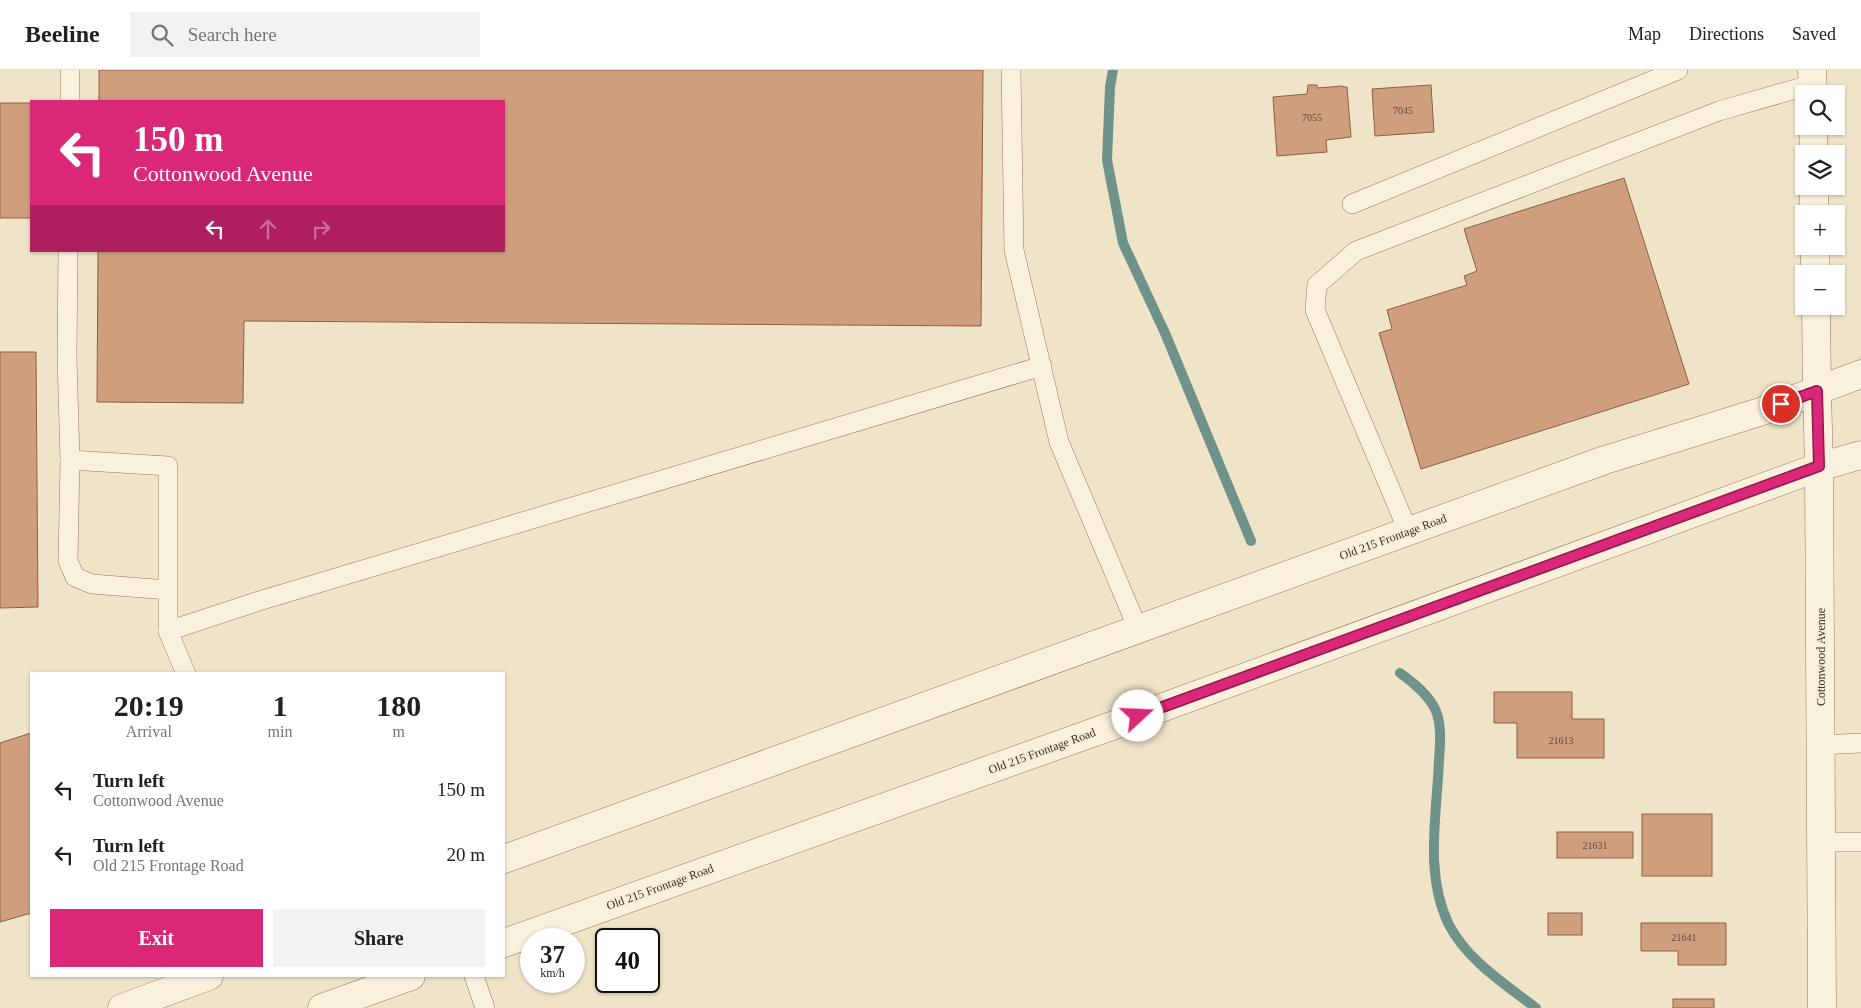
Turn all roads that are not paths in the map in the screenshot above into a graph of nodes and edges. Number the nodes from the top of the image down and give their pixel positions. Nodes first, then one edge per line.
1 (70, 70) edge
2 (1011, 70) edge
3 (1678, 70) edge
4 (1813, 83) edge
5 (70, 100) edge
6 (1352, 204) dead end
7 (68, 252) edge
8 (1816, 315) edge
9 (1042, 366) junction
10 (1861, 374) edge
11 (1817, 391) junction
12 (1861, 455) edge
13 (70, 460) junction
14 (1819, 466) junction
15 (1408, 531) junction
16 (168, 590) junction
17 (1138, 629) junction
18 (168, 631) junction
19 (185, 672) edge
20 (1861, 743) edge
21 (1821, 745) junction
22 (1822, 842) junction
23 (1861, 842) edge
24 (505, 859) edge
25 (505, 943) edge
26 (206, 977) edge
27 (409, 977) edge
28 (474, 977) edge
29 (360, 1002) edge
30 (122, 1008) edge
31 (322, 1008) edge
32 (485, 1008) edge
33 (1822, 1008) edge

1 - 5 lane
2 - 9 lane
3 - 6 lane
4 - 15 lane
7 - 13 lane
8 - 11 street, Cottonwood Avenue
9 - 17 lane
9 - 18 lane
10 - 11 street, Old 215 Frontage Road
11 - 14 street, Cottonwood Avenue
11 - 15 street, Old 215 Frontage Road
12 - 14 street, Old 215 Frontage Road
13 - 16 lane
13 - 16 lane
14 - 21 street, Cottonwood Avenue
14 - 25 street, Old 215 Frontage Road
15 - 17 street, Old 215 Frontage Road
16 - 18 lane
17 - 24 street, Old 215 Frontage Road
18 - 19 lane
20 - 21 lane
21 - 22 street, Cottonwood Avenue
22 - 23 lane
22 - 33 street, Cottonwood Avenue
26 - 30 street
27 - 29 street
28 - 32 lane
29 - 31 street

